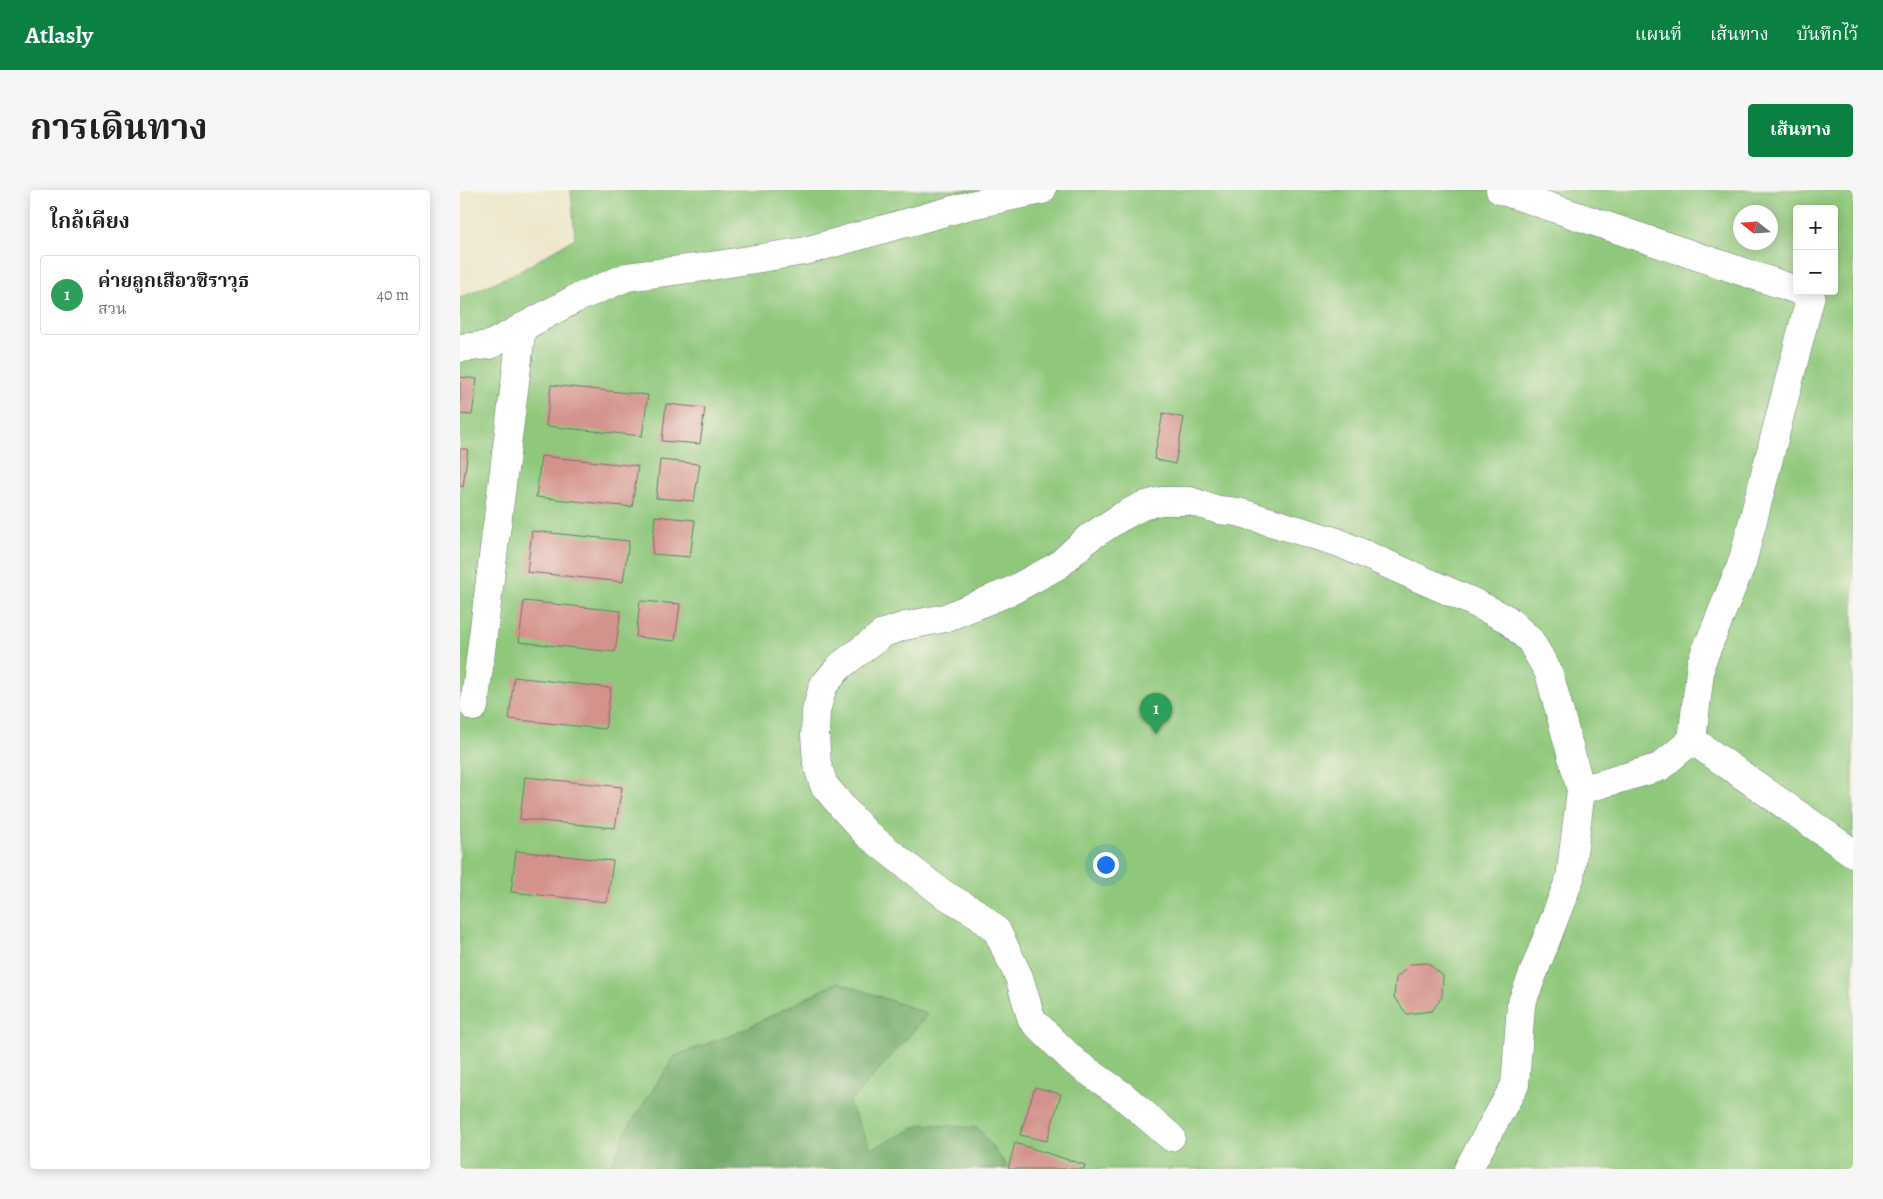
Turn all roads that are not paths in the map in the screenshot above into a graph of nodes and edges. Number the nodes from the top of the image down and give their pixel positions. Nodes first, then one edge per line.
1 (1042, 190) edge
2 (1500, 190) edge
3 (1793, 289) edge
4 (1811, 295) edge
5 (522, 328) junction
6 (460, 348) edge
7 (474, 707) dead end
8 (1692, 740) junction
9 (1581, 790) junction
10 (1853, 853) edge
11 (1171, 1137) dead end
12 (1468, 1169) edge

1 - 5 street
2 - 3 street
4 - 8 street
5 - 6 street
5 - 7 street
8 - 9 street
8 - 10 street
9 - 11 street
9 - 12 street

